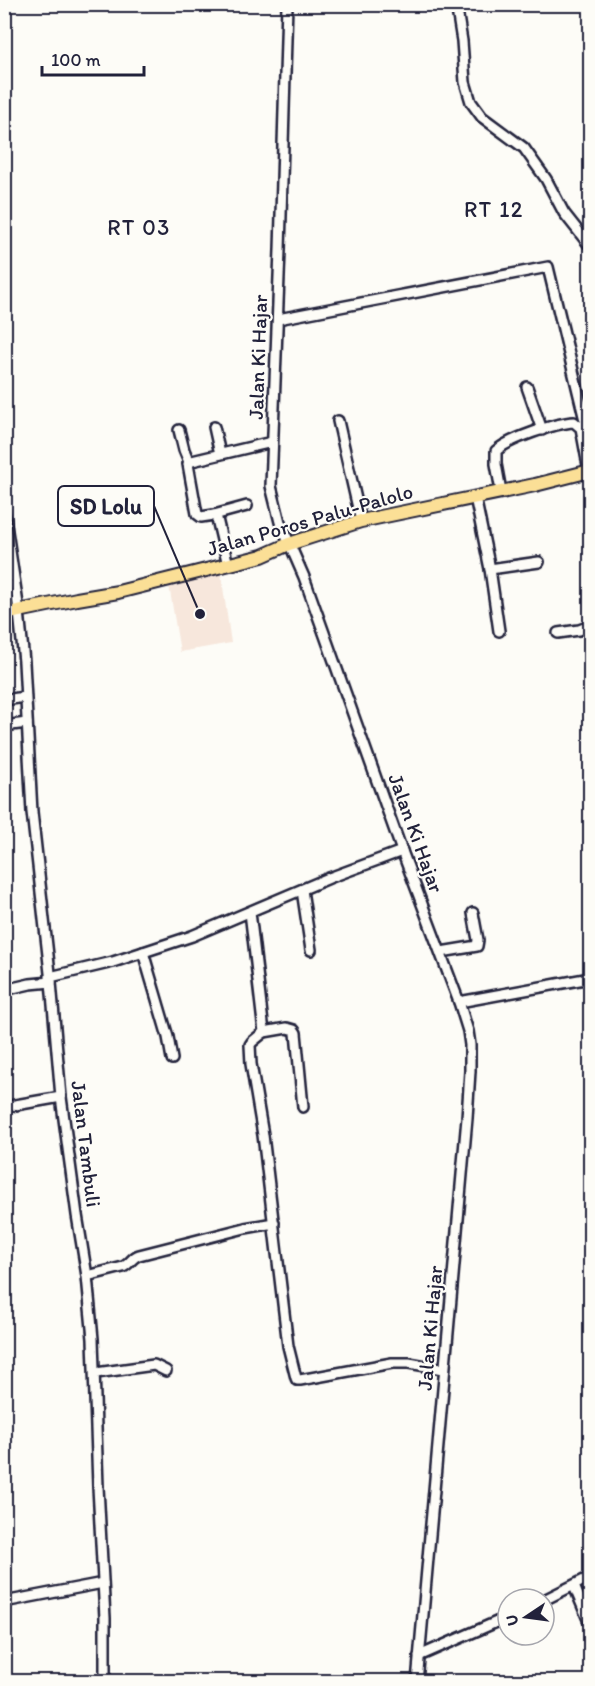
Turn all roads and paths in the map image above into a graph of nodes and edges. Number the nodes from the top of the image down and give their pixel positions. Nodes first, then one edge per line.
1 (287, 4) edge
2 (456, 4) edge
3 (591, 246) edge
4 (278, 320) junction
5 (527, 387) dead end
6 (338, 421) dead end
7 (214, 427) dead end
8 (179, 430) dead end
9 (542, 430) junction
10 (591, 441) edge
11 (272, 442) junction
12 (220, 454) junction
13 (189, 462) junction
14 (590, 471) edge
15 (501, 491) junction
16 (475, 497) junction
17 (247, 506) dead end
18 (4, 511) edge
19 (214, 515) junction
20 (361, 521) junction
21 (289, 544) junction
22 (539, 562) dead end
23 (228, 565) junction
24 (490, 569) junction
25 (19, 611) junction
26 (4, 614) edge
27 (591, 626) edge
28 (499, 631) dead end
29 (558, 633) dead end
30 (26, 697) junction
31 (4, 700) edge
32 (27, 723) junction
33 (4, 726) edge
34 (402, 851) junction
35 (302, 890) junction
36 (250, 912) junction
37 (473, 913) dead end
38 (311, 950) dead end
39 (143, 952) junction
40 (441, 952) junction
41 (591, 978) edge
42 (50, 980) junction
43 (4, 990) edge
44 (459, 1002) junction
45 (264, 1032) junction
46 (172, 1059) dead end
47 (61, 1097) junction
48 (4, 1107) edge
49 (303, 1107) dead end
50 (274, 1223) junction
51 (87, 1276) junction
52 (443, 1369) junction
53 (166, 1371) dead end
54 (96, 1373) junction
55 (591, 1577) edge
56 (103, 1583) junction
57 (574, 1586) junction
58 (556, 1594) edge
59 (4, 1602) edge
60 (496, 1622) edge
61 (591, 1624) edge
62 (419, 1656) junction
63 (105, 1682) edge
64 (417, 1682) edge

1 - 4 street, Jalan Ki Hajar
2 - 3 street
4 - 10 street
4 - 11 street, Jalan Ki Hajar
5 - 9 street
6 - 20 street
7 - 12 street
8 - 13 street
9 - 14 street
9 - 15 street
11 - 12 street
11 - 21 street, Jalan Ki Hajar
12 - 13 street
13 - 19 street
14 - 15 main road, Jalan Poros Palu-Palolo
15 - 16 main road, Jalan Poros Palu-Palolo
16 - 20 main road, Jalan Poros Palu-Palolo
16 - 24 street
17 - 19 street
18 - 25 street, Jalan Tambuli
19 - 23 street
20 - 21 main road, Jalan Poros Palu-Palolo
21 - 23 main road, Jalan Poros Palu-Palolo
21 - 34 street, Jalan Ki Hajar
22 - 24 street
23 - 25 main road, Jalan Poros Palu-Palolo
24 - 28 street
25 - 26 main road, Jalan Poros Palu-Palolo
25 - 30 street, Jalan Tambuli
27 - 29 street
30 - 31 street
30 - 32 street, Jalan Tambuli
32 - 33 street
32 - 42 street, Jalan Tambuli
34 - 35 street
34 - 40 street, Jalan Ki Hajar
35 - 36 street
35 - 38 street
36 - 39 street
36 - 45 street
37 - 40 street
39 - 42 street
39 - 46 street
40 - 44 street, Jalan Ki Hajar
41 - 44 street
42 - 43 street
42 - 47 street, Jalan Tambuli
44 - 52 street, Jalan Ki Hajar
45 - 49 street
45 - 50 street
47 - 48 street
47 - 51 street, Jalan Tambuli
50 - 51 street
50 - 52 street
51 - 54 street, Jalan Tambuli
52 - 62 street, Jalan Ki Hajar
53 - 54 street
54 - 56 street, Jalan Tambuli
55 - 57 street
56 - 59 street
56 - 63 street, Jalan Tambuli
57 - 58 street
57 - 61 street
60 - 62 street
62 - 64 street, Jalan Ki Hajar

